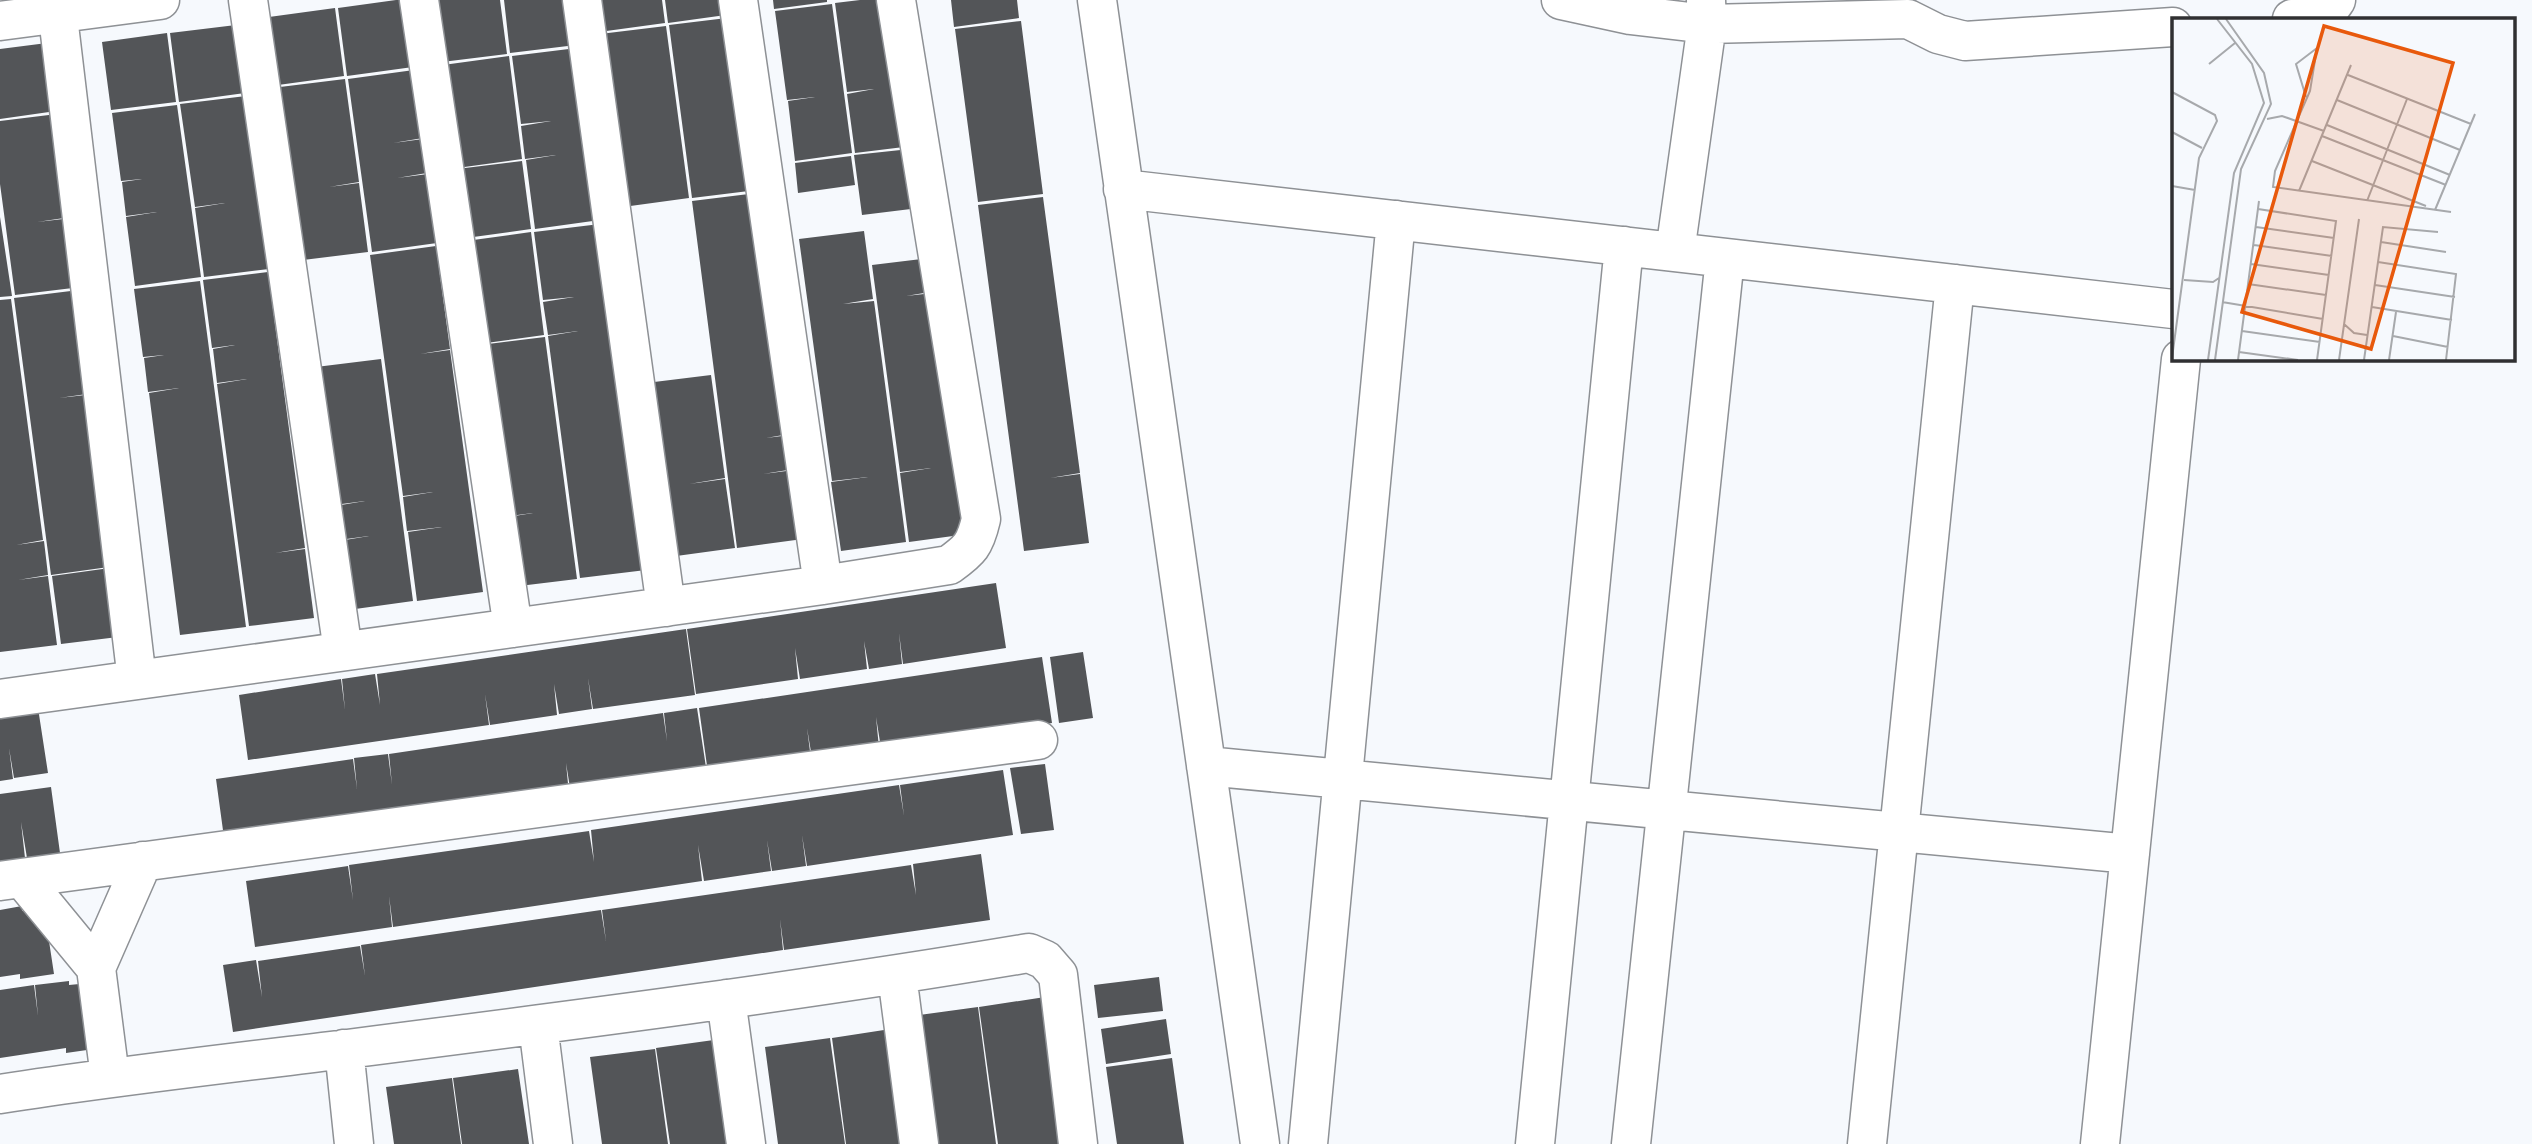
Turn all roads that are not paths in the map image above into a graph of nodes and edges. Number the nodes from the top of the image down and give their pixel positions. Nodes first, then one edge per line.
1 (160, 0) edge
2 (248, 0) edge
3 (419, 0) edge
4 (582, 0) edge
5 (738, 0) edge
6 (896, 0) edge
7 (1097, 0) edge
8 (1561, 0) edge
9 (2336, 0) edge
10 (57, 6) edge
11 (1922, 9) edge
12 (1706, 12) edge
13 (2317, 18) edge
14 (0, 22) edge
15 (2172, 27) edge
16 (1123, 189) junction
17 (1396, 220) junction
18 (1624, 246) junction
19 (1675, 252) junction
20 (1725, 258) junction
21 (1955, 284) junction
22 (2172, 309) edge
23 (2180, 360) edge
24 (823, 585) junction
25 (666, 607) junction
26 (513, 628) junction
27 (343, 651) junction
28 (137, 680) junction
29 (0, 699) edge
30 (1038, 740) dead end
31 (1206, 766) junction
32 (1343, 779) junction
33 (1569, 801) junction
34 (1667, 810) junction
35 (1899, 832) junction
36 (2130, 854) junction
37 (143, 861) junction
38 (11, 880) edge
39 (96, 968) junction
40 (897, 975) junction
41 (726, 999) junction
42 (538, 1025) junction
43 (344, 1049) junction
44 (110, 1077) junction
45 (0, 1094) edge
46 (354, 1144) edge
47 (553, 1144) edge
48 (747, 1144) edge
49 (919, 1144) edge
50 (1078, 1144) edge
51 (1260, 1144) edge
52 (1308, 1144) edge
53 (1535, 1144) edge
54 (1631, 1144) edge
55 (1867, 1144) edge
56 (2100, 1144) edge

1 - 10 street
2 - 27 street
3 - 26 street
4 - 25 street
5 - 24 street
6 - 24 street
7 - 16 street
8 - 12 street
9 - 13 street
10 - 14 street
10 - 28 street
11 - 12 street
11 - 15 street
12 - 19 street
16 - 17 street
16 - 31 street
17 - 18 street
17 - 32 street
18 - 19 street
18 - 33 street
19 - 20 street
20 - 21 street
20 - 34 street
21 - 22 street
21 - 35 street
23 - 36 street
24 - 25 street
25 - 26 street
26 - 27 street
27 - 28 street
28 - 29 street
30 - 37 street
31 - 32 street
31 - 51 street
32 - 33 street
32 - 52 street
33 - 34 street
33 - 53 street
34 - 35 street
34 - 54 street
35 - 36 street
35 - 55 street
36 - 56 street
37 - 38 street
37 - 39 street
38 - 39 street
39 - 44 street
40 - 41 street
40 - 49 street
40 - 50 street
41 - 42 street
41 - 48 street
42 - 43 street
42 - 47 street
43 - 44 street
43 - 46 street
44 - 45 street

